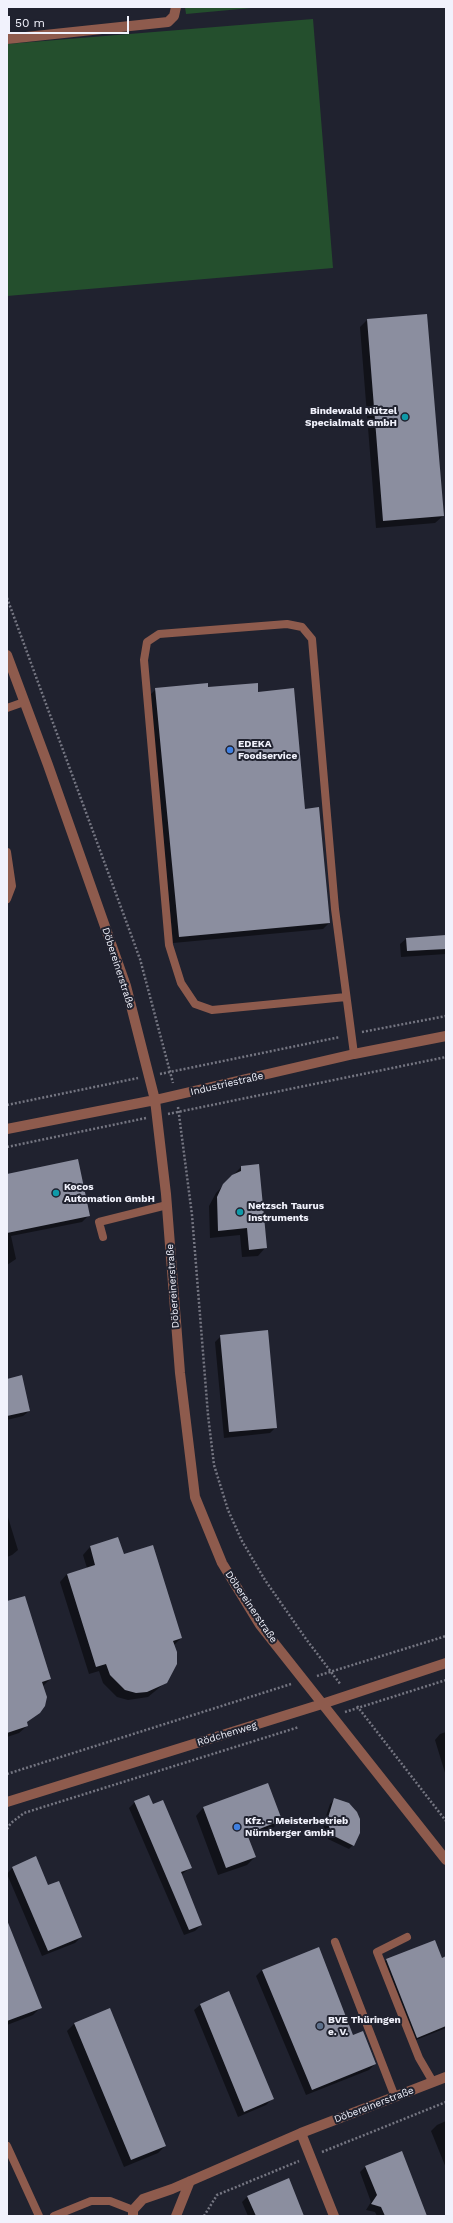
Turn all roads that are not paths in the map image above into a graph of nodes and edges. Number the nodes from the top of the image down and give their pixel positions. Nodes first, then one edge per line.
1 (176, 7) edge
2 (7, 40) edge
3 (7, 655) edge
4 (24, 702) junction
5 (7, 708) edge
6 (7, 852) edge
7 (7, 899) edge
8 (346, 997) junction
9 (446, 1036) edge
10 (354, 1054) junction
11 (155, 1100) junction
12 (7, 1129) edge
13 (167, 1206) junction
14 (103, 1237) dead end
15 (446, 1662) edge
16 (322, 1704) junction
17 (7, 1802) edge
18 (446, 1860) edge
19 (406, 1937) dead end
20 (335, 1942) dead end
21 (446, 2077) edge
22 (433, 2082) junction
23 (395, 2097) junction
24 (301, 2133) junction
25 (7, 2146) edge
26 (190, 2181) junction
27 (133, 2213) edge
28 (39, 2216) edge
29 (54, 2216) edge
30 (176, 2216) edge
31 (334, 2216) edge

1 - 2 street
3 - 4 street, Döbereinerstraße
4 - 5 lane
4 - 11 street, Döbereinerstraße
6 - 7 lane
8 - 8 lane
8 - 10 lane
9 - 10 street, Industriestraße
10 - 11 street, Industriestraße
11 - 12 street, Industriestraße
11 - 13 street, Döbereinerstraße
13 - 14 lane
13 - 16 street, Döbereinerstraße
15 - 16 street, Rödchenweg
16 - 17 street, Rödchenweg
16 - 18 street, Döbereinerstraße
19 - 22 lane
20 - 23 lane
21 - 22 street, Döbereinerstraße
22 - 23 street, Döbereinerstraße
23 - 24 street, Döbereinerstraße
24 - 26 street, Döbereinerstraße
24 - 31 street
25 - 28 lane
26 - 27 street, Döbereinerstraße
26 - 30 street
27 - 29 lane

